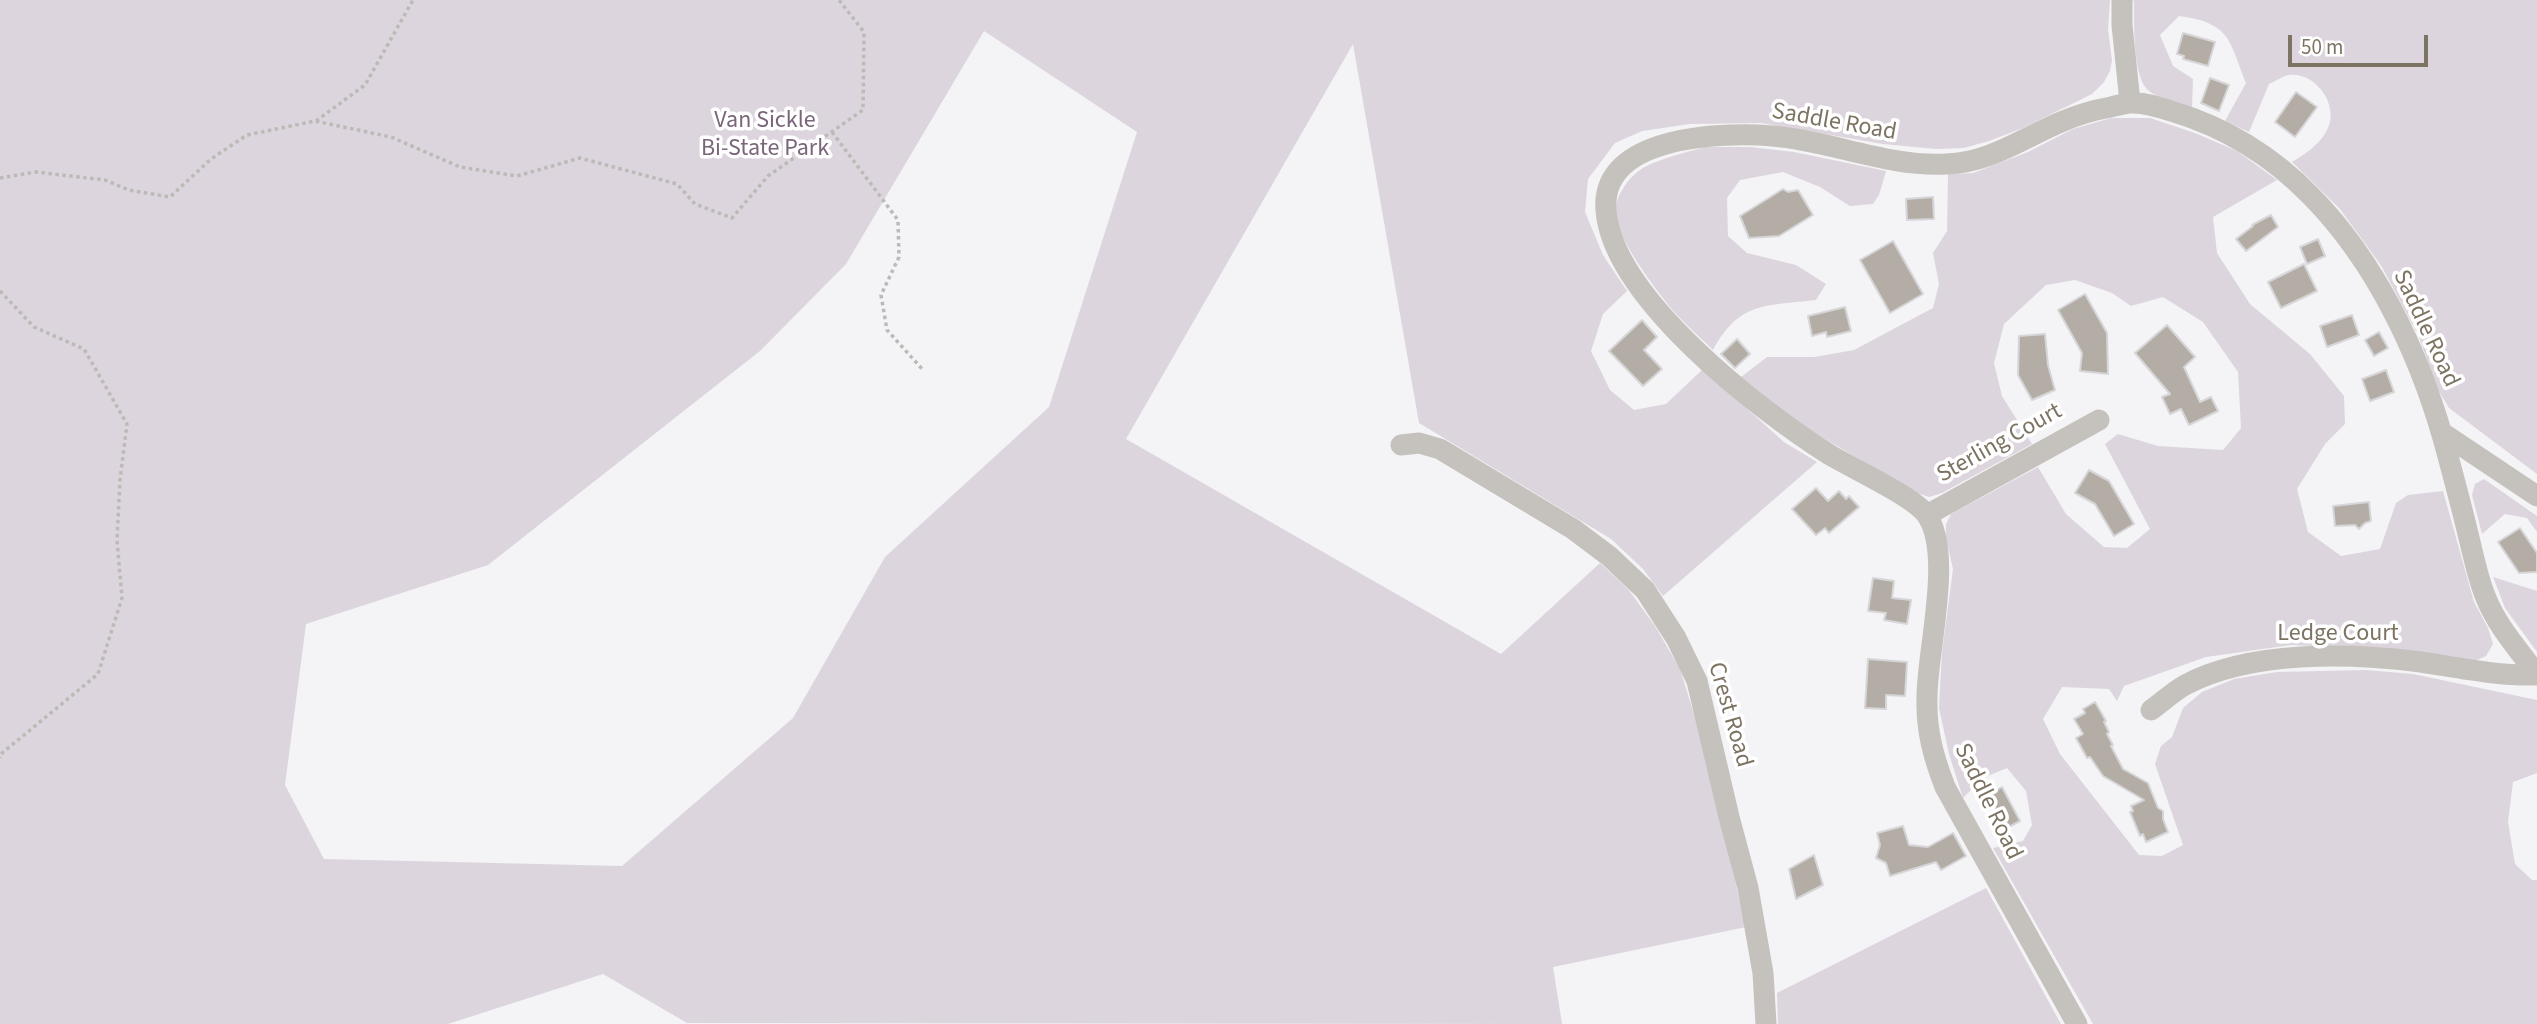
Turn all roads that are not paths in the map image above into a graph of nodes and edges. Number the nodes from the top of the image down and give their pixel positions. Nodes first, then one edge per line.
1 (2122, 0) edge
2 (2130, 102) junction
3 (2099, 420) dead end
4 (2441, 432) junction
5 (1401, 445) dead end
6 (2537, 496) edge
7 (1927, 515) junction
8 (2537, 675) edge
9 (2151, 710) dead end
10 (1766, 1024) edge
11 (2077, 1024) edge

1 - 2 street
2 - 4 street, Saddle Road
2 - 7 street, Saddle Road
3 - 7 street, Sterling Court
4 - 6 street
4 - 8 street, Saddle Road
5 - 10 street, Crest Road
7 - 11 street, Saddle Road
8 - 9 street, Ledge Court

